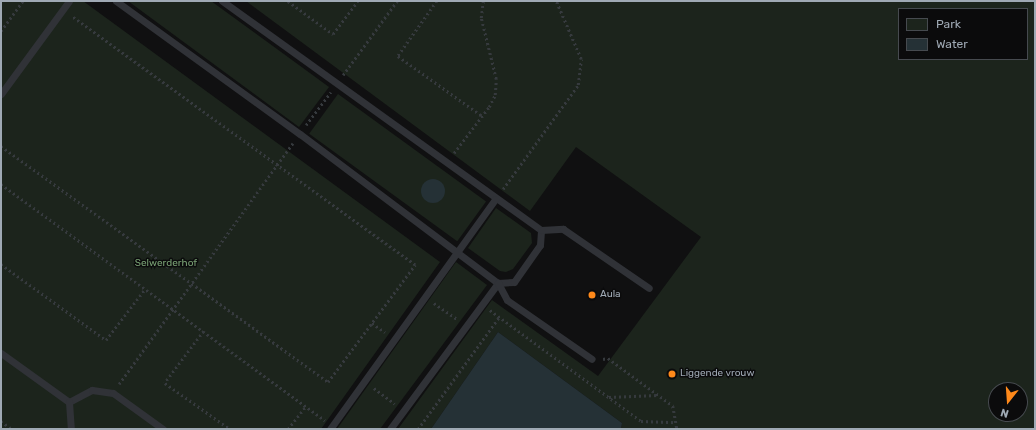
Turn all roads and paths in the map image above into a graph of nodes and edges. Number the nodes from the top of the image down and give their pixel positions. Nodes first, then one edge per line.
1 (23, 1) edge
2 (68, 1) edge
3 (116, 1) edge
4 (222, 1) edge
5 (288, 1) edge
6 (358, 1) edge
7 (397, 1) edge
8 (438, 1) edge
9 (483, 1) edge
10 (556, 1) edge
11 (62, 10) junction
12 (1, 31) edge
13 (336, 84) junction
14 (1, 94) edge
15 (482, 116) junction
16 (300, 134) junction
17 (1, 146) edge
18 (446, 164) junction
19 (277, 165) junction
20 (1, 184) edge
21 (495, 199) junction
22 (541, 230) junction
23 (458, 251) junction
24 (1, 264) edge
25 (498, 283) junction
26 (190, 284) junction
27 (649, 288) dead end
28 (145, 289) junction
29 (425, 296) junction
30 (482, 304) junction
31 (173, 309) junction
32 (499, 317) junction
33 (372, 323) junction
34 (466, 326) junction
35 (204, 331) junction
36 (394, 339) junction
37 (1, 353) edge
38 (592, 359) joint
39 (363, 381) junction
40 (113, 393) junction
41 (658, 395) junction
42 (609, 397) junction
43 (69, 402) junction
44 (306, 406) junction
45 (404, 410) junction
46 (1, 421) edge
47 (676, 422) junction
48 (331, 427) edge
49 (12, 429) edge
50 (70, 429) edge
51 (163, 429) edge
52 (230, 429) edge
53 (288, 429) edge
54 (390, 429) edge
55 (418, 429) edge
56 (677, 429) edge

1 - 12 path
2 - 11 lane
3 - 16 lane
4 - 13 lane
5 - 6 path
7 - 13 path
8 - 15 path
9 - 15 path
10 - 21 path
11 - 14 lane
11 - 19 path
13 - 16 path
13 - 18 lane
15 - 18 path
16 - 19 path
16 - 23 lane
17 - 26 path
18 - 21 lane
19 - 26 path
19 - 33 path
20 - 28 path
21 - 22 lane
21 - 23 lane
22 - 25 lane
22 - 27 lane
23 - 25 lane
23 - 29 lane
24 - 28 path
25 - 30 lane
25 - 38 lane
26 - 31 path
26 - 33 path
28 - 31 path
29 - 34 path
29 - 36 lane
30 - 32 path
30 - 34 lane
31 - 35 path
31 - 40 path
32 - 42 path
32 - 55 path
33 - 36 path
34 - 45 lane
35 - 44 path
35 - 52 path
36 - 39 lane
37 - 43 lane
38 - 41 path
39 - 45 path
39 - 48 lane
40 - 43 lane
40 - 51 lane
41 - 42 path
41 - 47 path
42 - 47 path
43 - 50 lane
44 - 48 path
44 - 53 path
45 - 54 lane
46 - 49 path
47 - 56 path

